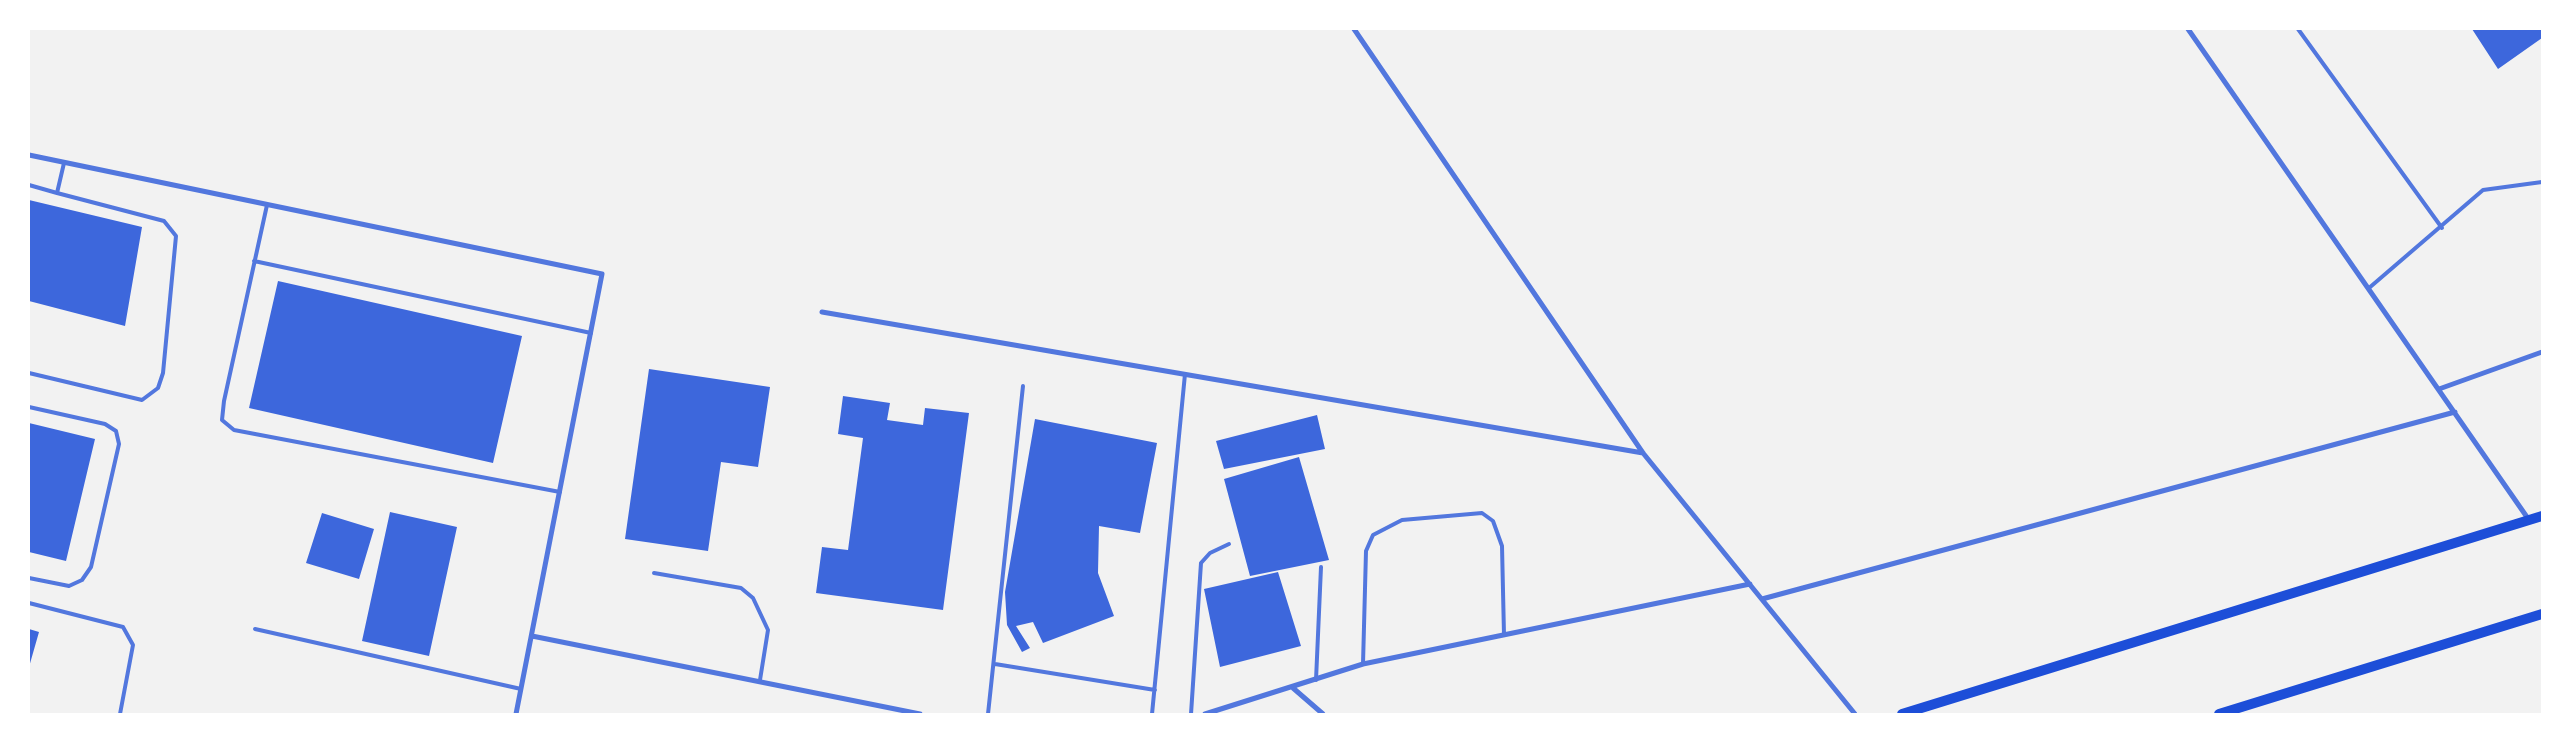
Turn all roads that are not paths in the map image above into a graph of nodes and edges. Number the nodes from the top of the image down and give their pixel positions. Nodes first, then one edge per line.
1 (1354, 29) edge
2 (2188, 29) edge
3 (2298, 29) edge
4 (29, 155) edge
5 (64, 163) junction
6 (2542, 182) edge
7 (29, 185) edge
8 (57, 193) junction
9 (267, 205) junction
10 (2442, 228) junction
11 (254, 261) junction
12 (2369, 288) junction
13 (822, 312) dead end
14 (590, 333) junction
15 (2542, 352) edge
16 (29, 373) edge
17 (1185, 374) junction
18 (1023, 386) dead end
19 (2439, 389) junction
20 (29, 407) edge
21 (2455, 412) junction
22 (1643, 453) junction
23 (560, 492) junction
24 (2542, 516) edge
25 (2530, 520) junction
26 (1229, 544) dead end
27 (1321, 567) dead end
28 (654, 572) dead end
29 (29, 578) edge
30 (1750, 584) junction
31 (1762, 598) junction
32 (29, 603) edge
33 (2542, 614) edge
34 (255, 629) dead end
35 (1504, 635) junction
36 (532, 636) junction
37 (995, 664) junction
38 (1363, 664) junction
39 (760, 680) junction
40 (1316, 680) junction
41 (1293, 688) junction
42 (522, 689) junction
43 (1155, 690) junction
44 (1222, 711) edge
45 (120, 714) edge
46 (516, 714) edge
47 (920, 714) edge
48 (988, 714) edge
49 (1152, 714) edge
50 (1191, 714) edge
51 (1205, 714) edge
52 (1323, 714) edge
53 (1856, 714) edge
54 (1902, 714) edge
55 (2219, 714) edge

1 - 22 street
2 - 12 street
3 - 10 lane
4 - 5 street
5 - 8 lane
5 - 9 street
6 - 10 lane
7 - 8 lane
8 - 16 lane
9 - 11 lane
9 - 14 street
10 - 12 lane
11 - 14 lane
11 - 23 lane
12 - 19 street
13 - 17 street
14 - 23 street
15 - 19 street
17 - 22 street
17 - 43 lane
18 - 37 lane
19 - 21 street
20 - 29 lane
21 - 25 street
21 - 31 street
22 - 30 street
23 - 36 street
24 - 25 main road
25 - 54 main road
26 - 50 lane
27 - 40 lane
28 - 39 lane
30 - 31 street
30 - 35 street
31 - 53 street
32 - 45 lane
33 - 55 main road
34 - 42 lane
35 - 38 street
35 - 38 lane
36 - 39 street
36 - 42 street
37 - 43 lane
37 - 48 lane
38 - 40 street
39 - 47 street
40 - 41 street
41 - 44 street
41 - 52 street
42 - 46 street
43 - 49 lane
44 - 51 street

